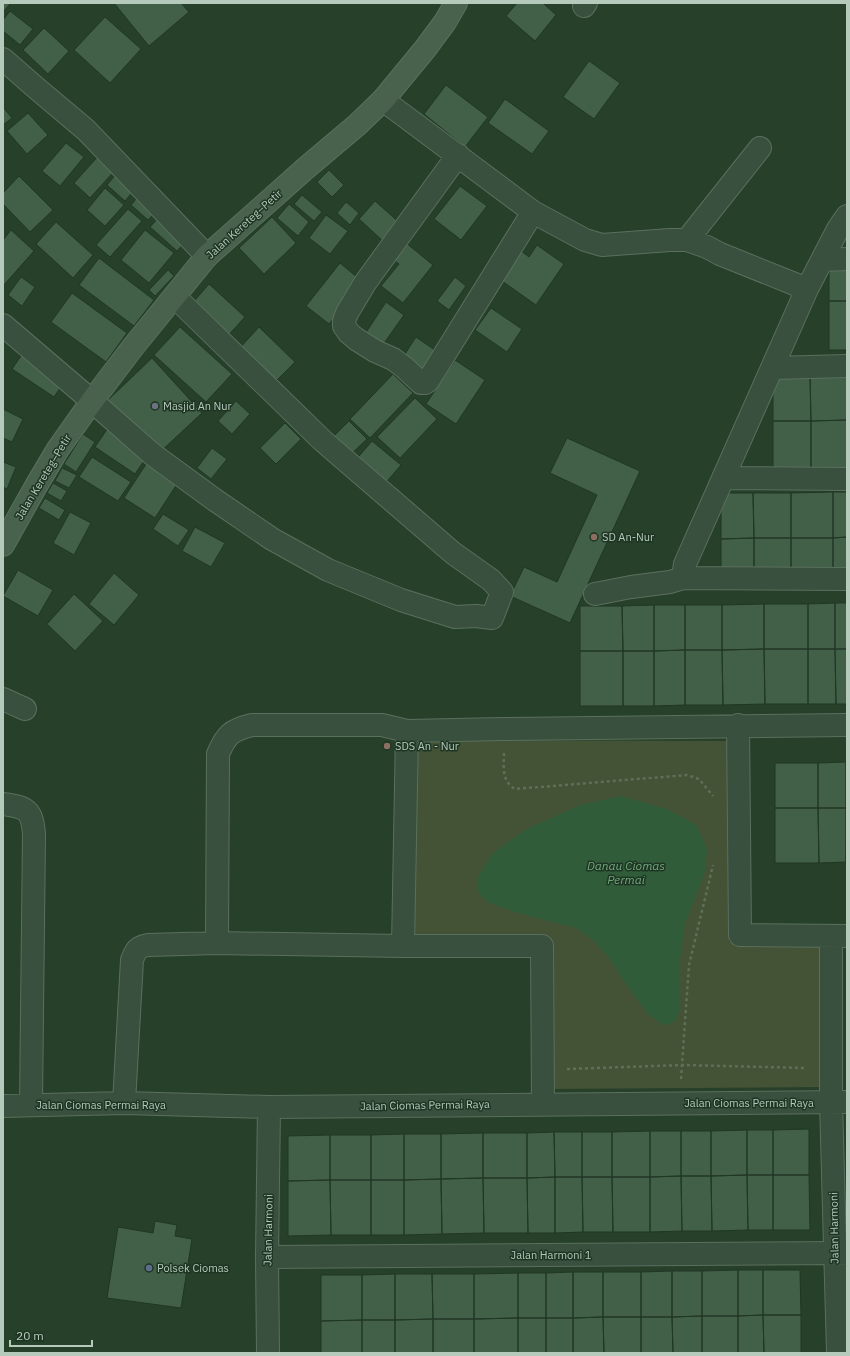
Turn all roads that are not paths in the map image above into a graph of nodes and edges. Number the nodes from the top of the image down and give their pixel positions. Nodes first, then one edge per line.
1 (456, 3) edge
2 (3, 59) edge
3 (383, 100) junction
4 (760, 148) dead end
5 (458, 155) junction
6 (533, 212) junction
7 (847, 216) edge
8 (687, 240) junction
9 (207, 256) junction
10 (847, 259) edge
11 (823, 260) junction
12 (807, 289) junction
13 (175, 297) junction
14 (3, 325) edge
15 (847, 366) edge
16 (773, 368) junction
17 (92, 401) junction
18 (722, 478) junction
19 (847, 479) edge
20 (3, 545) edge
21 (682, 578) junction
22 (847, 579) edge
23 (595, 594) dead end
24 (3, 699) edge
25 (25, 709) dead end
26 (738, 725) junction
27 (847, 725) edge
28 (407, 731) junction
29 (3, 804) edge
30 (839, 936) edge
31 (217, 942) junction
32 (403, 946) junction
33 (839, 1102) edge
34 (124, 1103) junction
35 (543, 1104) junction
36 (30, 1105) junction
37 (3, 1106) edge
38 (269, 1107) junction
39 (841, 1253) edge
40 (267, 1257) junction
41 (268, 1353) edge
42 (838, 1353) edge

1 - 3 street, Jalan Kereteg–Petir
2 - 9 street
3 - 5 street
3 - 9 street, Jalan Kereteg–Petir
4 - 8 street
5 - 6 street
5 - 6 street
6 - 8 street
7 - 11 street
8 - 12 street
9 - 13 street, Jalan Kereteg–Petir
10 - 11 street
11 - 12 street
12 - 16 street
13 - 17 street, Jalan Kereteg–Petir
13 - 17 street
14 - 17 street
15 - 16 street
16 - 18 street
17 - 20 street, Jalan Kereteg–Petir
18 - 19 street
18 - 21 street
21 - 22 street
21 - 23 street
24 - 25 street
26 - 27 street
26 - 28 street
26 - 30 street
28 - 31 street
28 - 32 street
29 - 36 street
30 - 33 street, Jalan Harmoni
31 - 32 street
31 - 34 street
32 - 35 street
33 - 35 street, Jalan Ciomas Permai Raya
33 - 39 street, Jalan Harmoni
34 - 36 street, Jalan Ciomas Permai Raya
34 - 38 street, Jalan Ciomas Permai Raya
35 - 38 street, Jalan Ciomas Permai Raya
36 - 37 street, Jalan Ciomas Permai Raya
38 - 40 street, Jalan Harmoni
39 - 40 street, Jalan Harmoni 1
39 - 42 street, Jalan Harmoni
40 - 41 street, Jalan Harmoni

